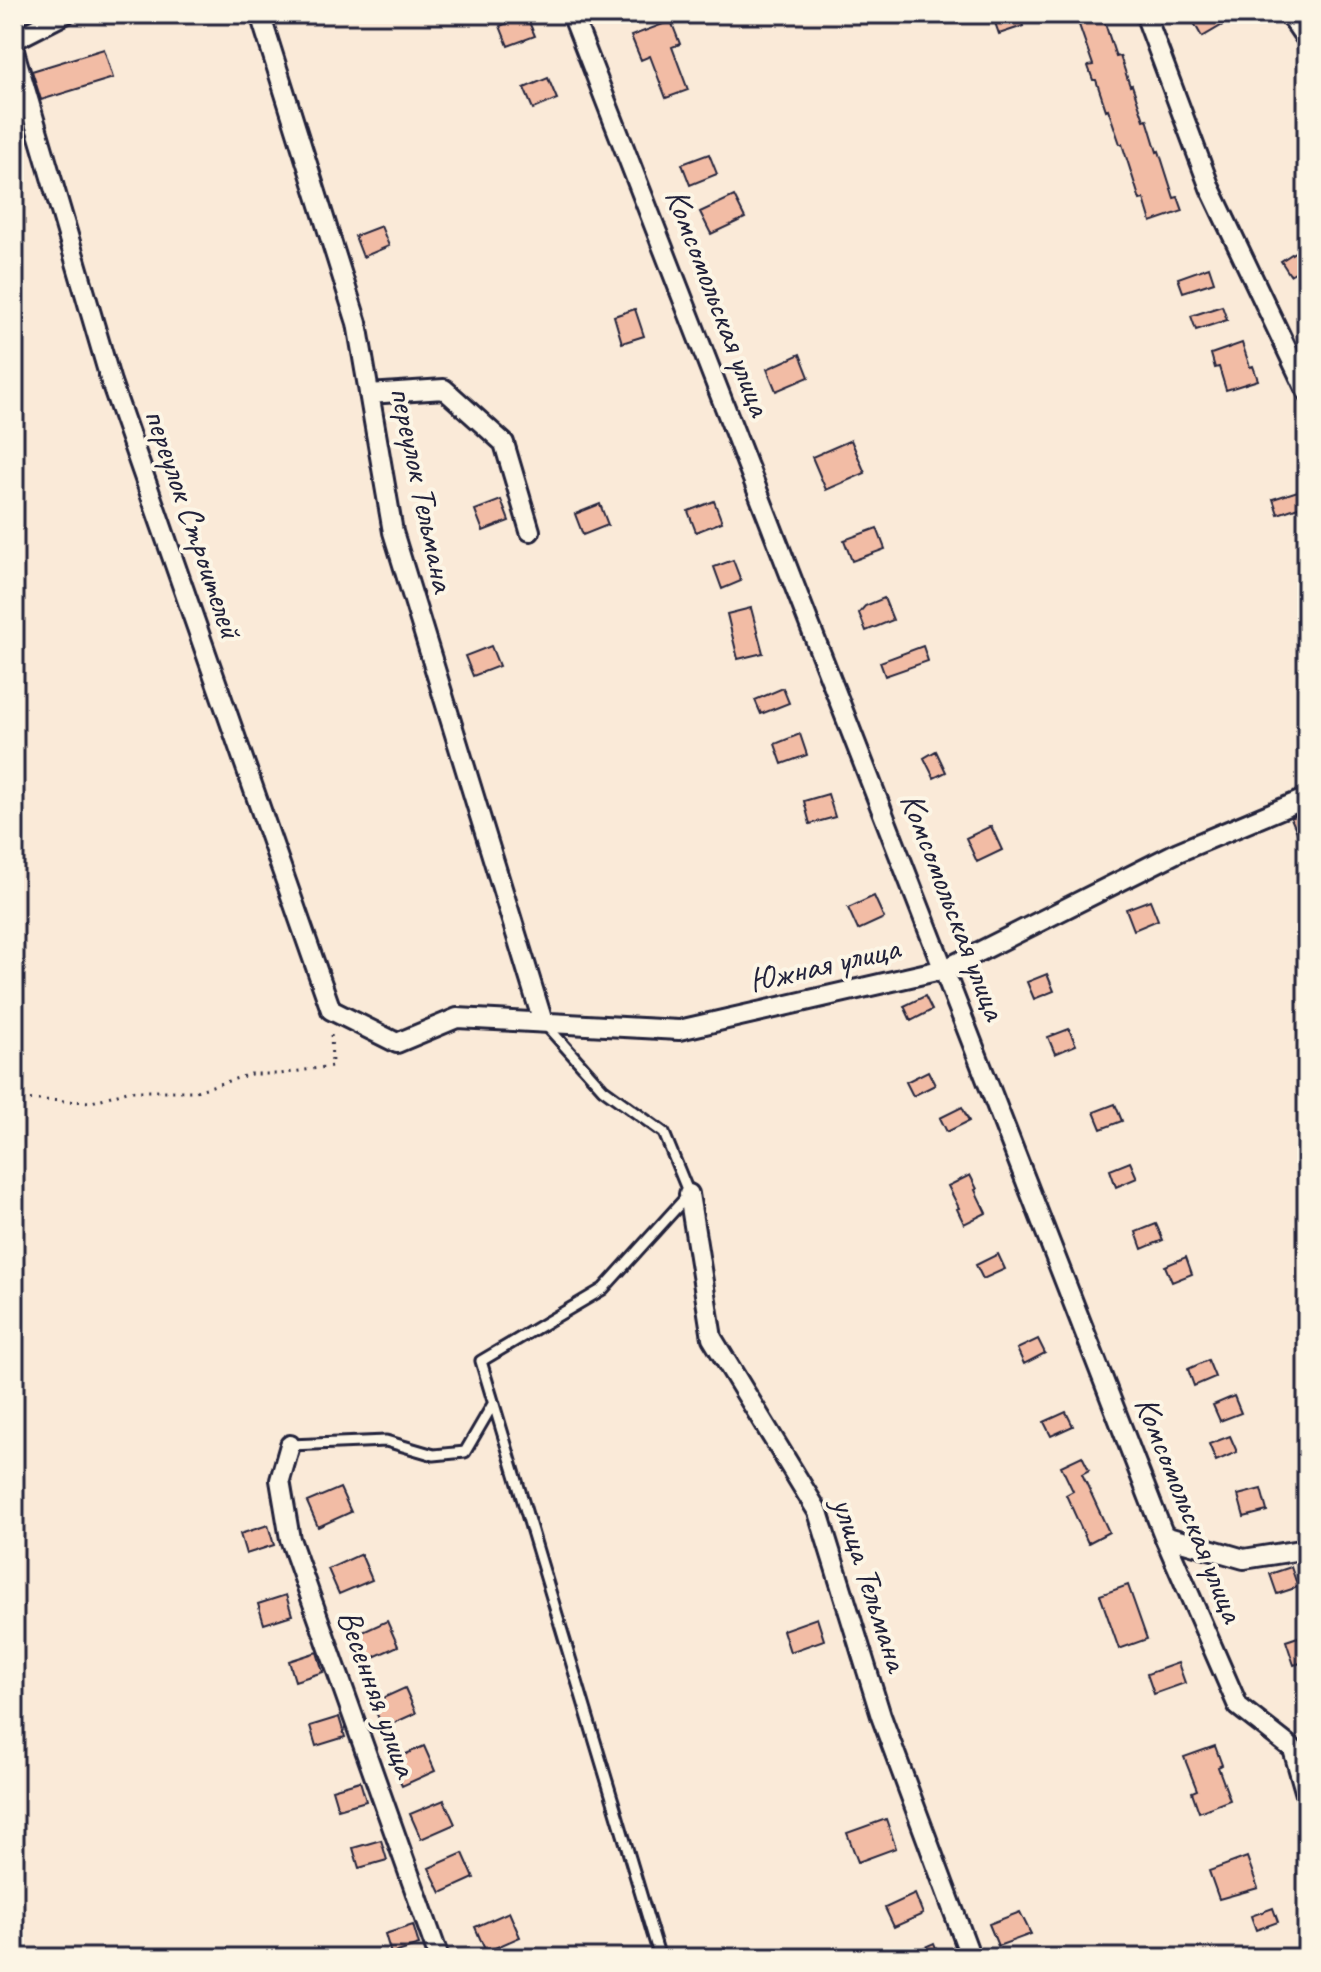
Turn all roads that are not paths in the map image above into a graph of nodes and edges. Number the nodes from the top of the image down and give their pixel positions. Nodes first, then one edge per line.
1 (65, 14) edge
2 (260, 14) edge
3 (572, 14) edge
4 (1145, 14) edge
5 (1294, 14) edge
6 (1307, 33) edge
7 (14, 40) edge
8 (14, 51) edge
9 (1307, 392) edge
10 (369, 394) junction
11 (530, 531) dead end
12 (1307, 798) edge
13 (945, 969) junction
14 (331, 1010) joint
15 (543, 1022) junction
16 (689, 1194) junction
17 (493, 1404) junction
18 (290, 1445) joint
19 (1164, 1536) junction
20 (1307, 1549) edge
21 (1307, 1798) edge
22 (439, 1958) edge
23 (660, 1958) edge
24 (971, 1958) edge

1 - 7 street
2 - 10 street, переулок Тельмана
3 - 13 street, Комсомольская улица
4 - 9 street
5 - 6 main road
8 - 14 street, переулок Строителей
10 - 11 street
10 - 15 street, переулок Тельмана
12 - 13 street, Южная улица
13 - 15 street, Южная улица
13 - 19 street, Комсомольская улица
14 - 15 street, Южная улица
15 - 16 lane
16 - 17 lane
16 - 24 street, улица Тельмана
17 - 18 lane
17 - 23 lane
18 - 22 street, Весенняя улица
19 - 20 street
19 - 21 street, Комсомольская улица

